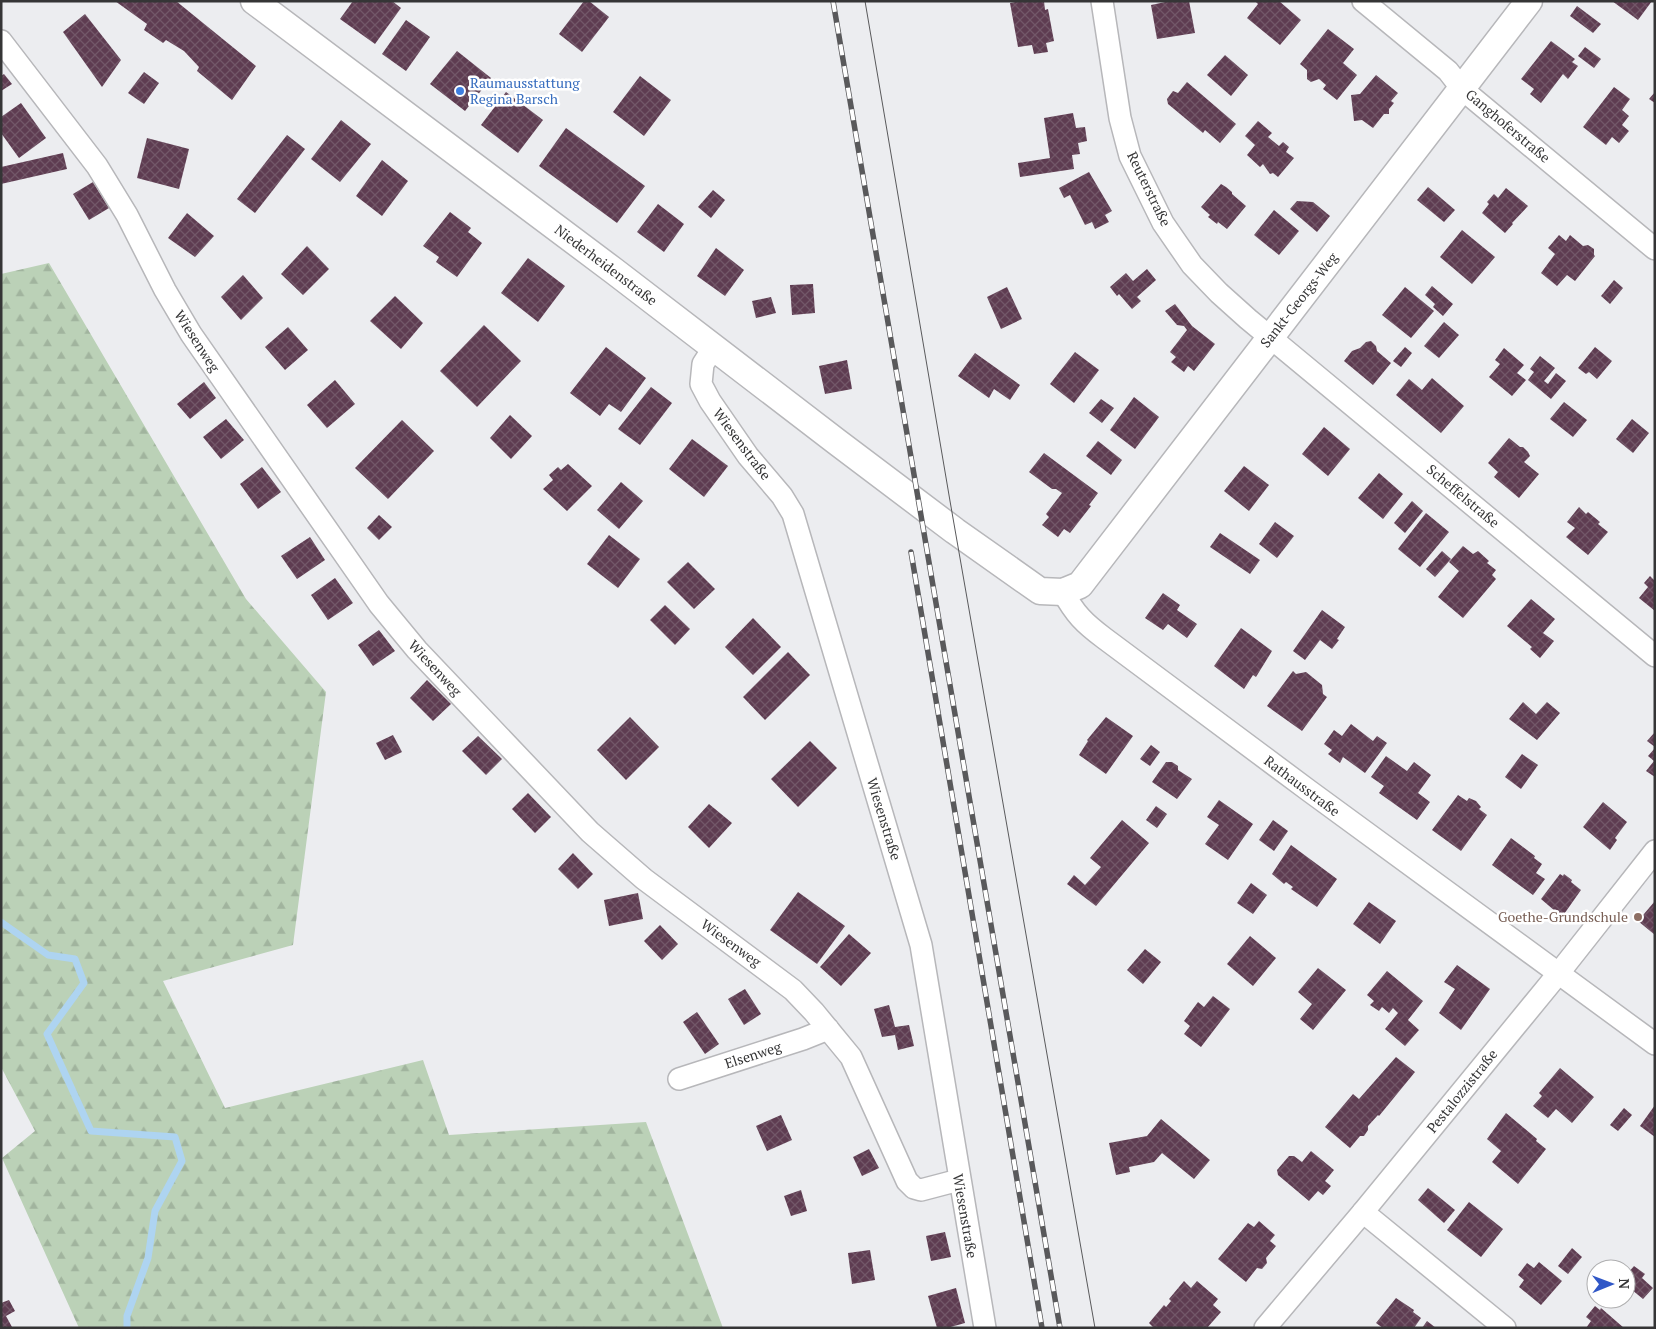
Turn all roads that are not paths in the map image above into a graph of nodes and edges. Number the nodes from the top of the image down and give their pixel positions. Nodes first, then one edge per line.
1 (254, 1) edge
2 (1102, 1) edge
3 (1363, 1) edge
4 (1529, 1) edge
5 (1, 41) edge
6 (1462, 88) junction
7 (1655, 249) edge
8 (1271, 337) junction
9 (714, 347) junction
10 (1063, 592) junction
11 (1655, 656) edge
12 (1655, 851) edge
13 (1558, 974) junction
14 (828, 1029) junction
15 (1655, 1044) edge
16 (679, 1080) dead end
17 (959, 1180) junction
18 (1363, 1212) junction
19 (985, 1328) edge
20 (1264, 1328) edge
21 (1505, 1328) edge

1 - 9 street, Niederheidenstraße
2 - 8 street, Reuterstraße
3 - 6 street, Ganghoferstraße
4 - 6 street, Sankt-Georgs-Weg
5 - 14 street, Wiesenweg
6 - 7 street, Ganghoferstraße
6 - 8 street, Sankt-Georgs-Weg
8 - 10 street, Sankt-Georgs-Weg
8 - 11 street, Scheffelstraße
9 - 10 street, Niederheidenstraße
9 - 17 street, Wiesenstraße
10 - 13 street, Rathausstraße
12 - 13 street, Pestalozzistraße
13 - 15 street, Rathausstraße
13 - 18 street, Pestalozzistraße
14 - 16 street, Elsenweg
14 - 17 street, Wiesenweg
17 - 19 street, Wiesenstraße
18 - 20 street, Pestalozzistraße
18 - 21 street

